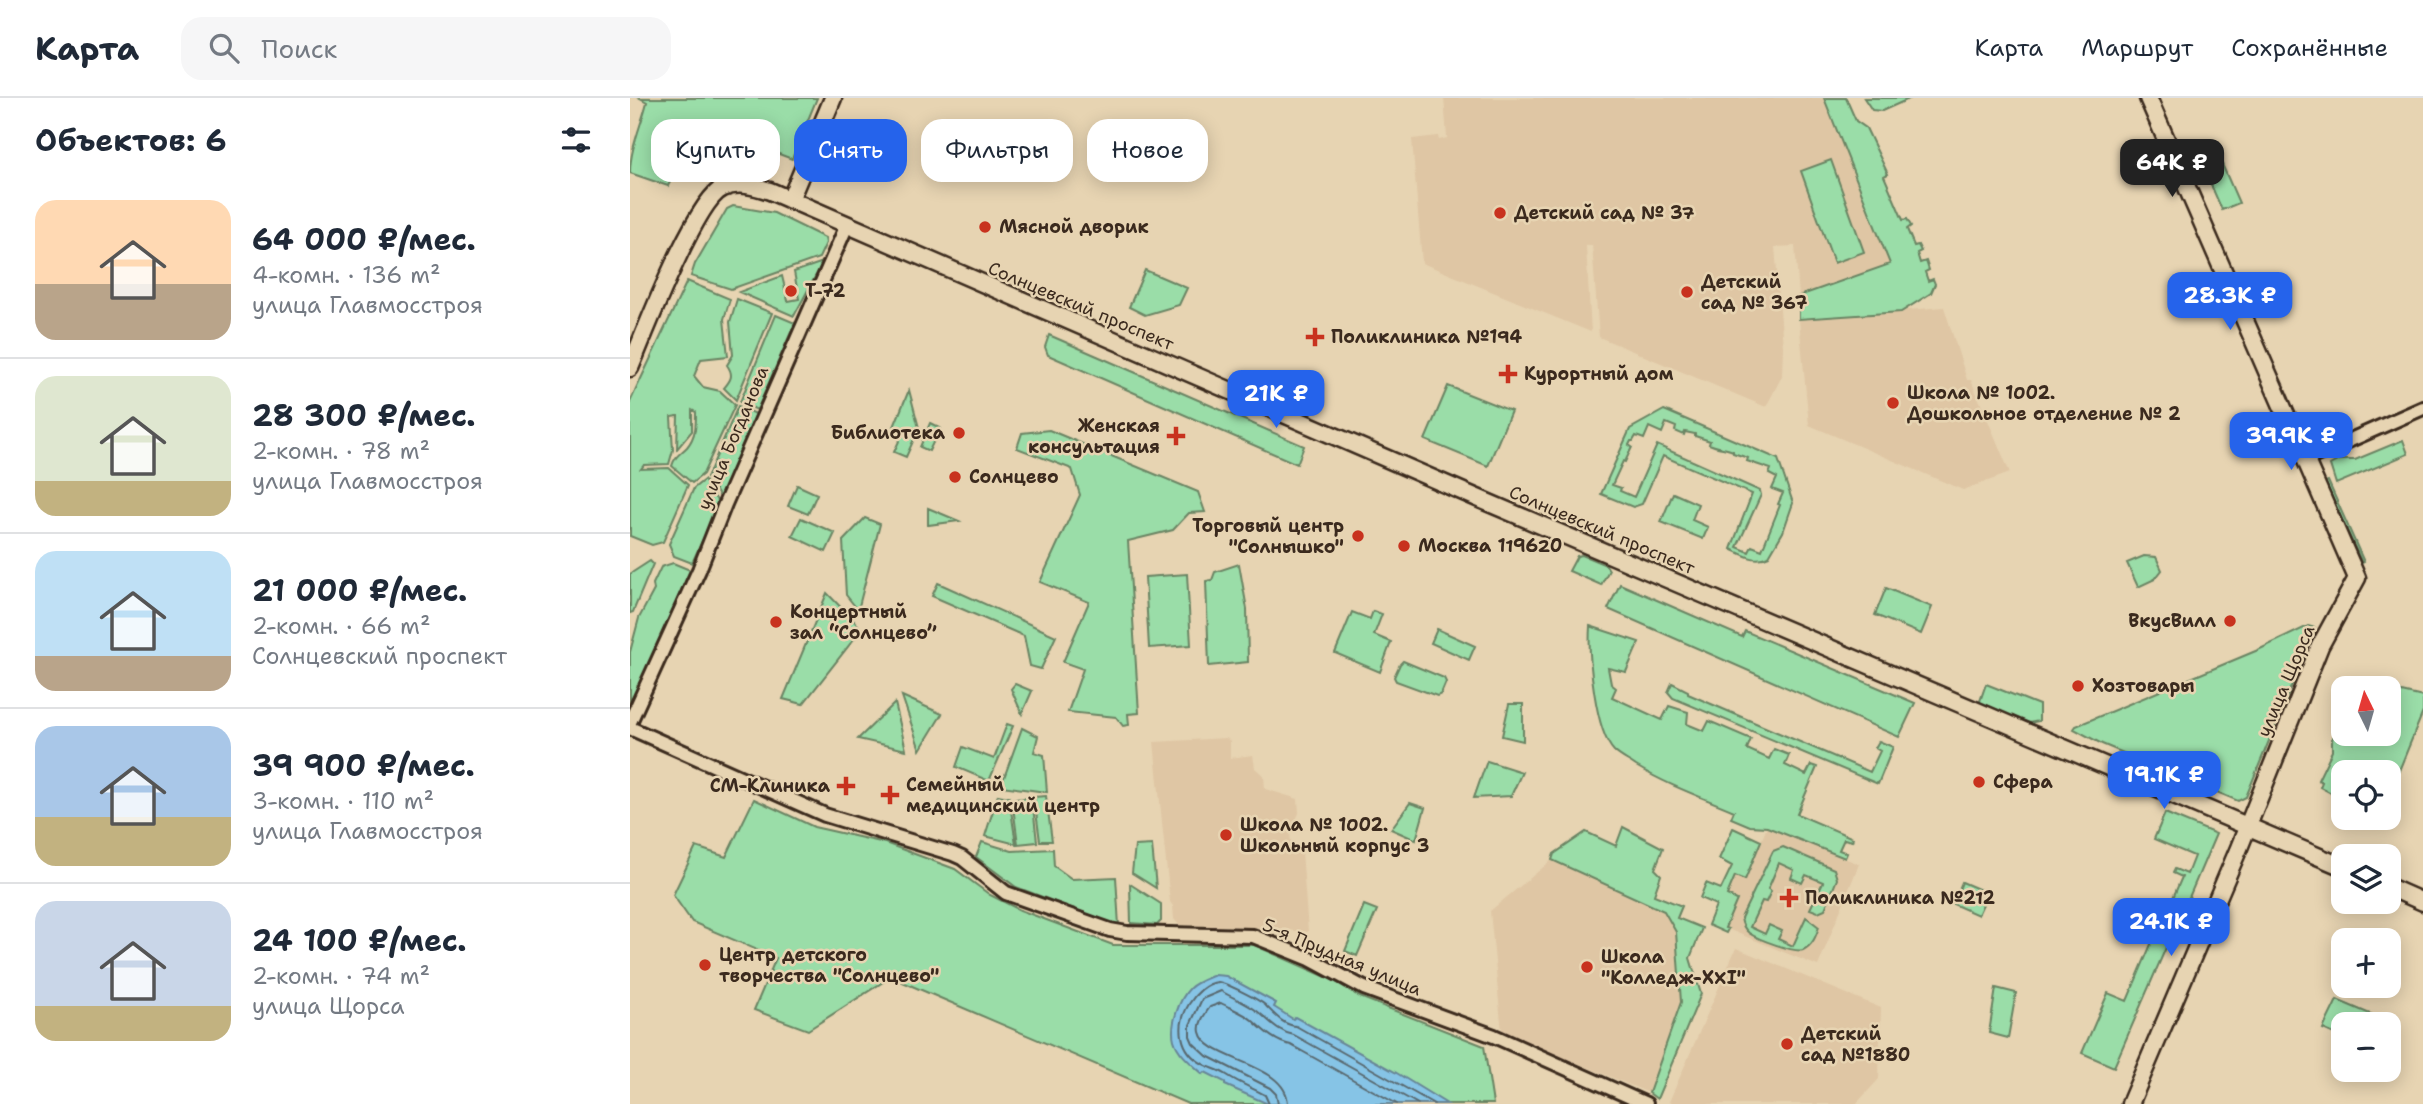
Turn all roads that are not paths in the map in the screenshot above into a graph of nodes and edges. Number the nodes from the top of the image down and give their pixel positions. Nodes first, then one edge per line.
1 (833, 98) edge
2 (2148, 98) edge
3 (790, 200) junction
4 (847, 225) junction
5 (630, 368) edge
6 (2423, 408) edge
7 (2305, 460) junction
8 (630, 722) edge
9 (630, 728) edge
10 (2247, 825) junction
11 (2331, 862) edge
12 (2401, 892) edge
13 (2423, 902) edge
14 (1646, 1104) edge
15 (2130, 1104) edge

1 - 3 street
2 - 7 street
3 - 4 street
3 - 5 street
4 - 8 street, улица Богданова
4 - 10 street, Солнцевский проспект
6 - 7 street
7 - 10 street, улица Щорса
9 - 14 street, 5-я Прудная улица
10 - 11 street, Солнцевский проспект
10 - 15 street, улица Щорса
12 - 13 street

